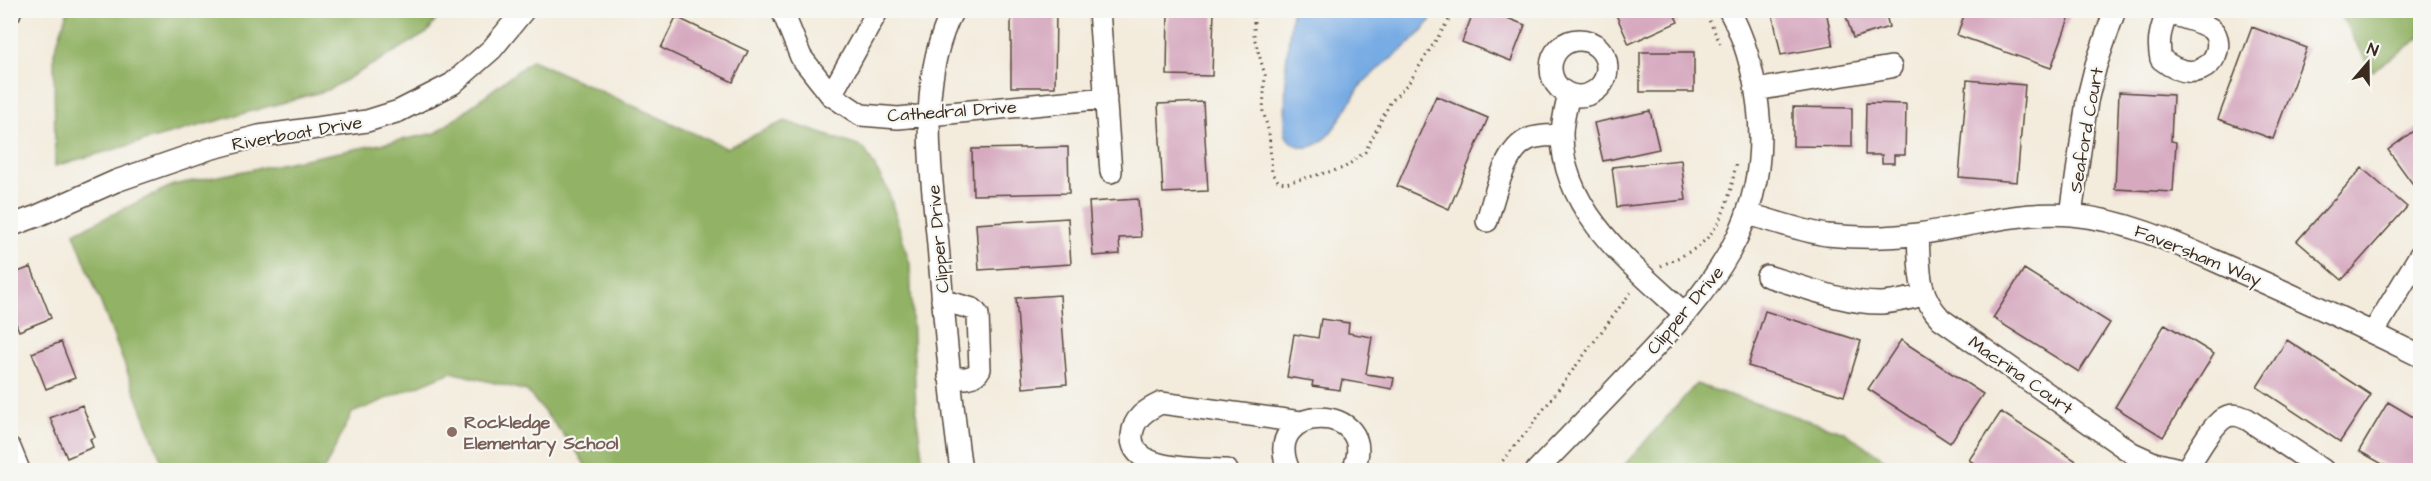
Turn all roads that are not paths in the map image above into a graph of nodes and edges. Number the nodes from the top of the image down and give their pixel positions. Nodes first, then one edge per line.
1 (524, 10) edge
2 (782, 10) edge
3 (878, 10) edge
4 (953, 10) edge
5 (1099, 10) edge
6 (1729, 10) edge
7 (2115, 10) edge
8 (1891, 67) dead end
9 (1756, 90) junction
10 (1569, 94) dead end
11 (831, 95) junction
12 (1106, 98) junction
13 (930, 114) junction
14 (1562, 135) junction
15 (1111, 171) dead end
16 (1748, 214) junction
17 (2071, 215) junction
18 (1488, 221) dead end
19 (10, 226) edge
20 (1918, 234) junction
21 (2421, 255) edge
22 (1767, 276) dead end
23 (1923, 295) junction
24 (942, 300) junction
25 (1685, 314) junction
26 (2373, 333) junction
27 (2421, 356) edge
28 (949, 377) junction
29 (1301, 422) junction
30 (10, 448) edge
31 (1358, 465) edge
32 (19, 471) edge
33 (961, 471) edge
34 (1227, 471) edge
35 (1289, 471) edge
36 (1537, 471) edge
37 (2185, 471) edge
38 (2324, 471) edge

1 - 19 street, Riverboat Drive
2 - 11 street, Cathedral Drive
3 - 11 street
4 - 13 street, Clipper Drive
5 - 12 street
6 - 9 street, Clipper Drive
7 - 17 street, Seaford Court
8 - 9 street
9 - 16 street, Clipper Drive
10 - 14 street
11 - 13 street, Cathedral Drive
12 - 13 street, Cathedral Drive
12 - 15 street
13 - 24 street, Clipper Drive
14 - 18 street
14 - 25 street
16 - 20 street, Faversham Way
16 - 25 street, Clipper Drive
17 - 20 street, Faversham Way
17 - 26 street, Faversham Way
20 - 23 street
21 - 26 street
22 - 23 street
23 - 37 street, Macrina Court
24 - 28 street, Clipper Drive
24 - 28 street
25 - 36 street, Clipper Drive
26 - 27 street, Faversham Way
28 - 33 street, Clipper Drive
29 - 31 street
29 - 34 street
29 - 35 street
30 - 32 street
37 - 38 street

